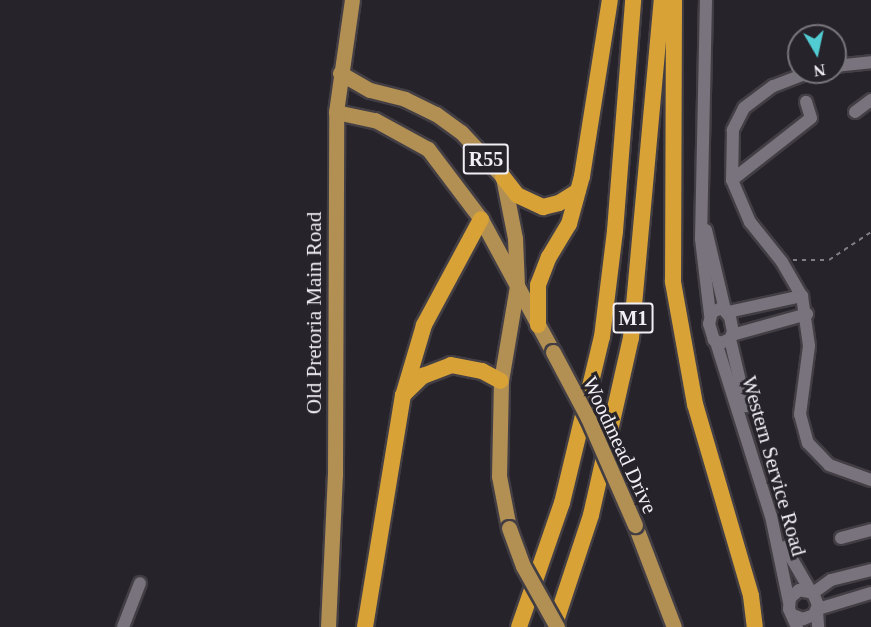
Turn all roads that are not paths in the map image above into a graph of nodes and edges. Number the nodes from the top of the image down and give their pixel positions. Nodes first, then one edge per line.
1 (352, 0) edge
2 (610, 0) edge
3 (633, 0) edge
4 (662, 0) edge
5 (674, 0) edge
6 (706, 0) edge
7 (871, 62) edge
8 (847, 65) edge
9 (340, 73) junction
10 (787, 81) edge
11 (871, 100) edge
12 (806, 102) dead end
13 (336, 112) junction
14 (855, 112) dead end
15 (503, 177) junction
16 (732, 180) junction
17 (578, 191) junction
18 (702, 208) junction
19 (481, 219) junction
20 (517, 286) junction
21 (802, 296) junction
22 (727, 311) junction
23 (807, 314) junction
24 (710, 315) junction
25 (538, 325) junction
26 (731, 338) junction
27 (716, 342) junction
28 (501, 381) junction
29 (403, 396) junction
30 (871, 480) edge
31 (871, 530) edge
32 (841, 538) dead end
33 (742, 568) junction
34 (871, 570) edge
35 (140, 583) dead end
36 (812, 593) junction
37 (871, 593) edge
38 (789, 602) junction
39 (817, 610) junction
40 (795, 621) edge
41 (123, 627) edge
42 (328, 627) edge
43 (364, 627) edge
44 (519, 627) edge
45 (556, 627) edge
46 (674, 627) edge
47 (746, 627) edge
48 (755, 627) edge
49 (818, 627) edge

1 - 9 main road, Old Pretoria Main Road
2 - 17 highway
3 - 44 highway, M1
4 - 45 highway, M1
5 - 33 highway
6 - 18 street
7 - 8 street
9 - 13 main road, Old Pretoria Main Road
9 - 15 main road, R55
10 - 16 street
11 - 14 street
12 - 16 street
13 - 19 main road, Woodmead Drive / R55
13 - 42 main road, Old Pretoria Main Road
15 - 17 highway
15 - 20 main road, Woodmead Drive / R55
16 - 21 street
17 - 25 highway
18 - 22 street
18 - 24 street
19 - 20 main road, Woodmead Drive / R55
19 - 29 highway
20 - 25 main road, Woodmead Drive / R55
20 - 28 main road, Woodmead Drive / R55
21 - 22 street
21 - 23 street
22 - 24 street
22 - 26 street, Western Service Road
23 - 26 street
23 - 30 street
24 - 27 street, Western Service Road
25 - 46 main road, Woodmead Drive / R55, bridge
26 - 27 street
26 - 36 street, Western Service Road
27 - 38 street, Western Service Road
28 - 29 highway
28 - 45 main road, Woodmead Drive / R55, bridge
29 - 43 highway
31 - 32 street
33 - 47 highway
33 - 48 highway
34 - 36 street
35 - 41 street
36 - 38 street
36 - 39 street
37 - 39 street
38 - 40 street
39 - 40 street
39 - 49 street

